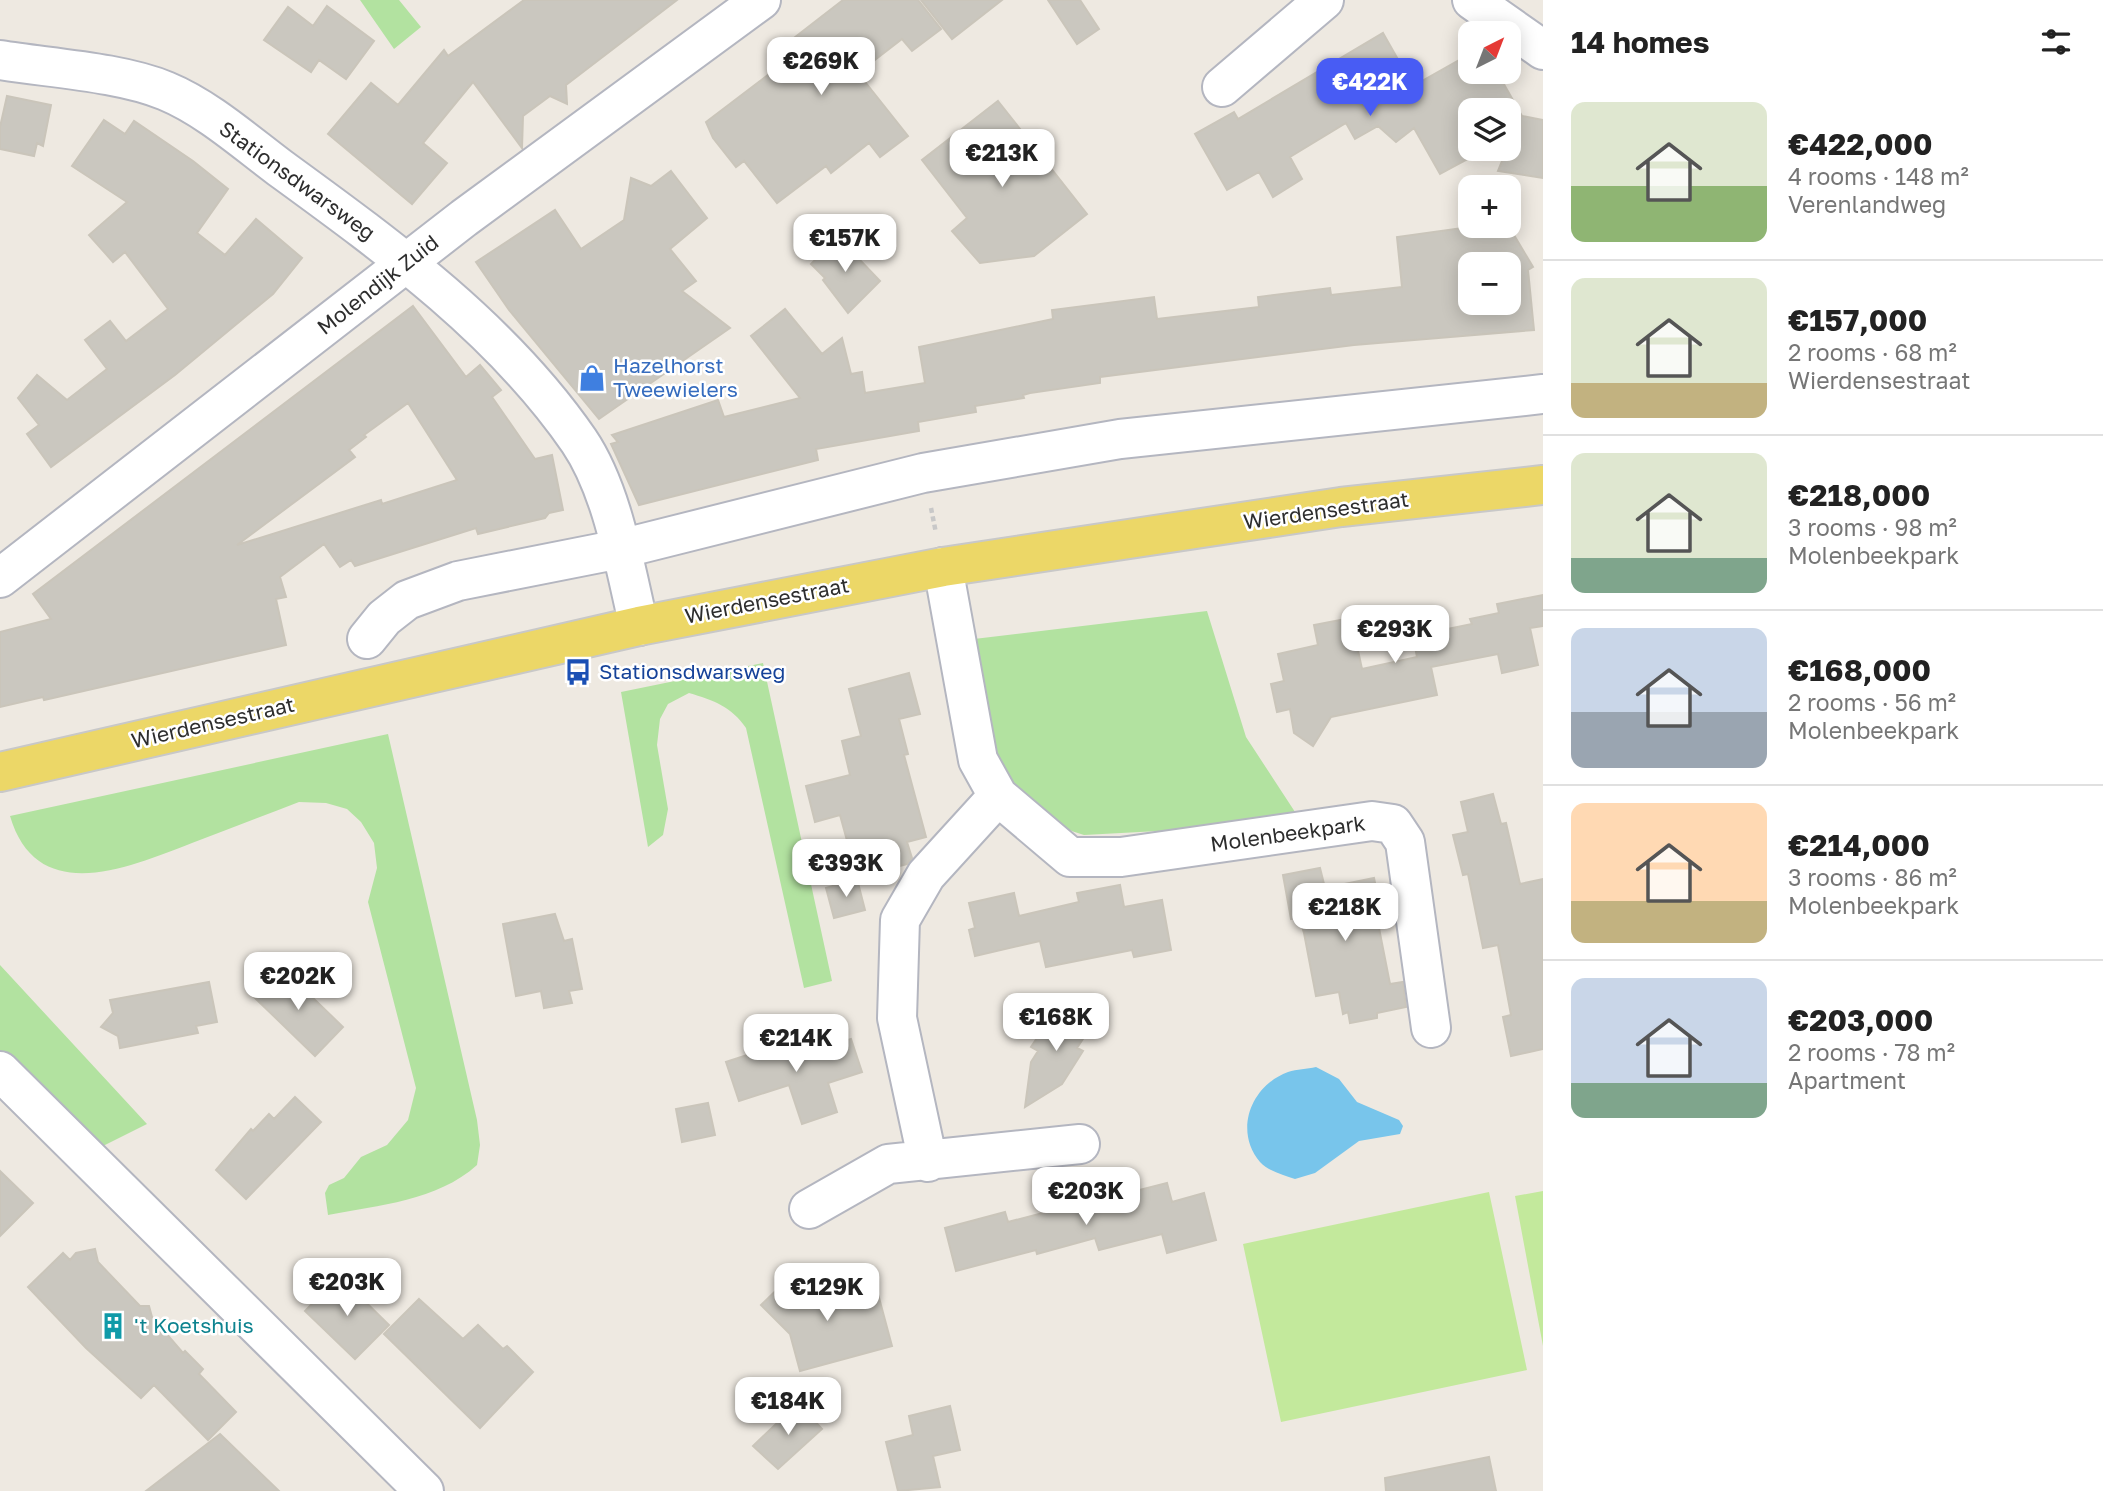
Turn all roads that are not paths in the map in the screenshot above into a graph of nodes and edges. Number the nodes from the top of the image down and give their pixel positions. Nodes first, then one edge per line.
1 (761, 0) edge
2 (1472, 0) edge
3 (1314, 3) edge
4 (1543, 50) edge
5 (0, 60) edge
6 (1222, 87) dead end
7 (408, 261) junction
8 (1543, 394) edge
9 (1543, 485) edge
10 (620, 549) junction
11 (943, 567) junction
12 (0, 578) edge
13 (639, 626) junction
14 (367, 639) dead end
15 (0, 772) edge
16 (998, 796) junction
17 (1431, 1028) dead end
18 (0, 1071) edge
19 (1080, 1144) dead end
20 (928, 1161) junction
21 (809, 1209) dead end
22 (424, 1491) edge

1 - 7 street, Molendijk Zuid
2 - 4 street
3 - 6 street
5 - 7 street, Stationsdwarsweg
7 - 10 street, Stationsdwarsweg
7 - 12 street, Molendijk Zuid
8 - 10 street
9 - 11 main road, Wierdensestraat
10 - 13 street, Stationsdwarsweg
10 - 14 street
11 - 13 main road, Wierdensestraat
11 - 16 street, Molenbeekpark
13 - 15 main road, Wierdensestraat
16 - 17 street, Molenbeekpark
16 - 20 street
18 - 22 street
19 - 20 street
20 - 21 street

